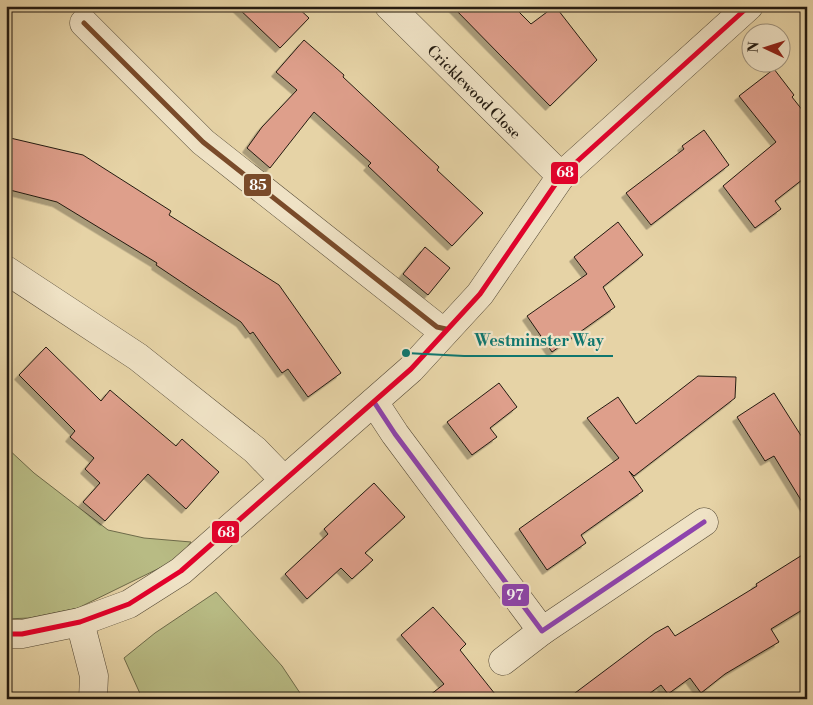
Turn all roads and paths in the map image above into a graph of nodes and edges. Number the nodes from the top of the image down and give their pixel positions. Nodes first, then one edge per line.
1 (389, 6) edge
2 (750, 6) edge
3 (84, 23) dead end
4 (561, 176) junction
5 (6, 270) edge
6 (446, 328) junction
7 (374, 402) junction
8 (284, 480) junction
9 (704, 522) dead end
10 (80, 622) junction
11 (542, 631) junction
12 (6, 634) edge
13 (503, 660) dead end
14 (93, 699) edge

1 - 4 street, Cricklewood Close
2 - 4 street
3 - 6 street
4 - 6 street
5 - 8 street
6 - 7 street
7 - 8 street
7 - 11 street
8 - 10 street
9 - 11 street
10 - 12 street
10 - 14 street
11 - 13 street

